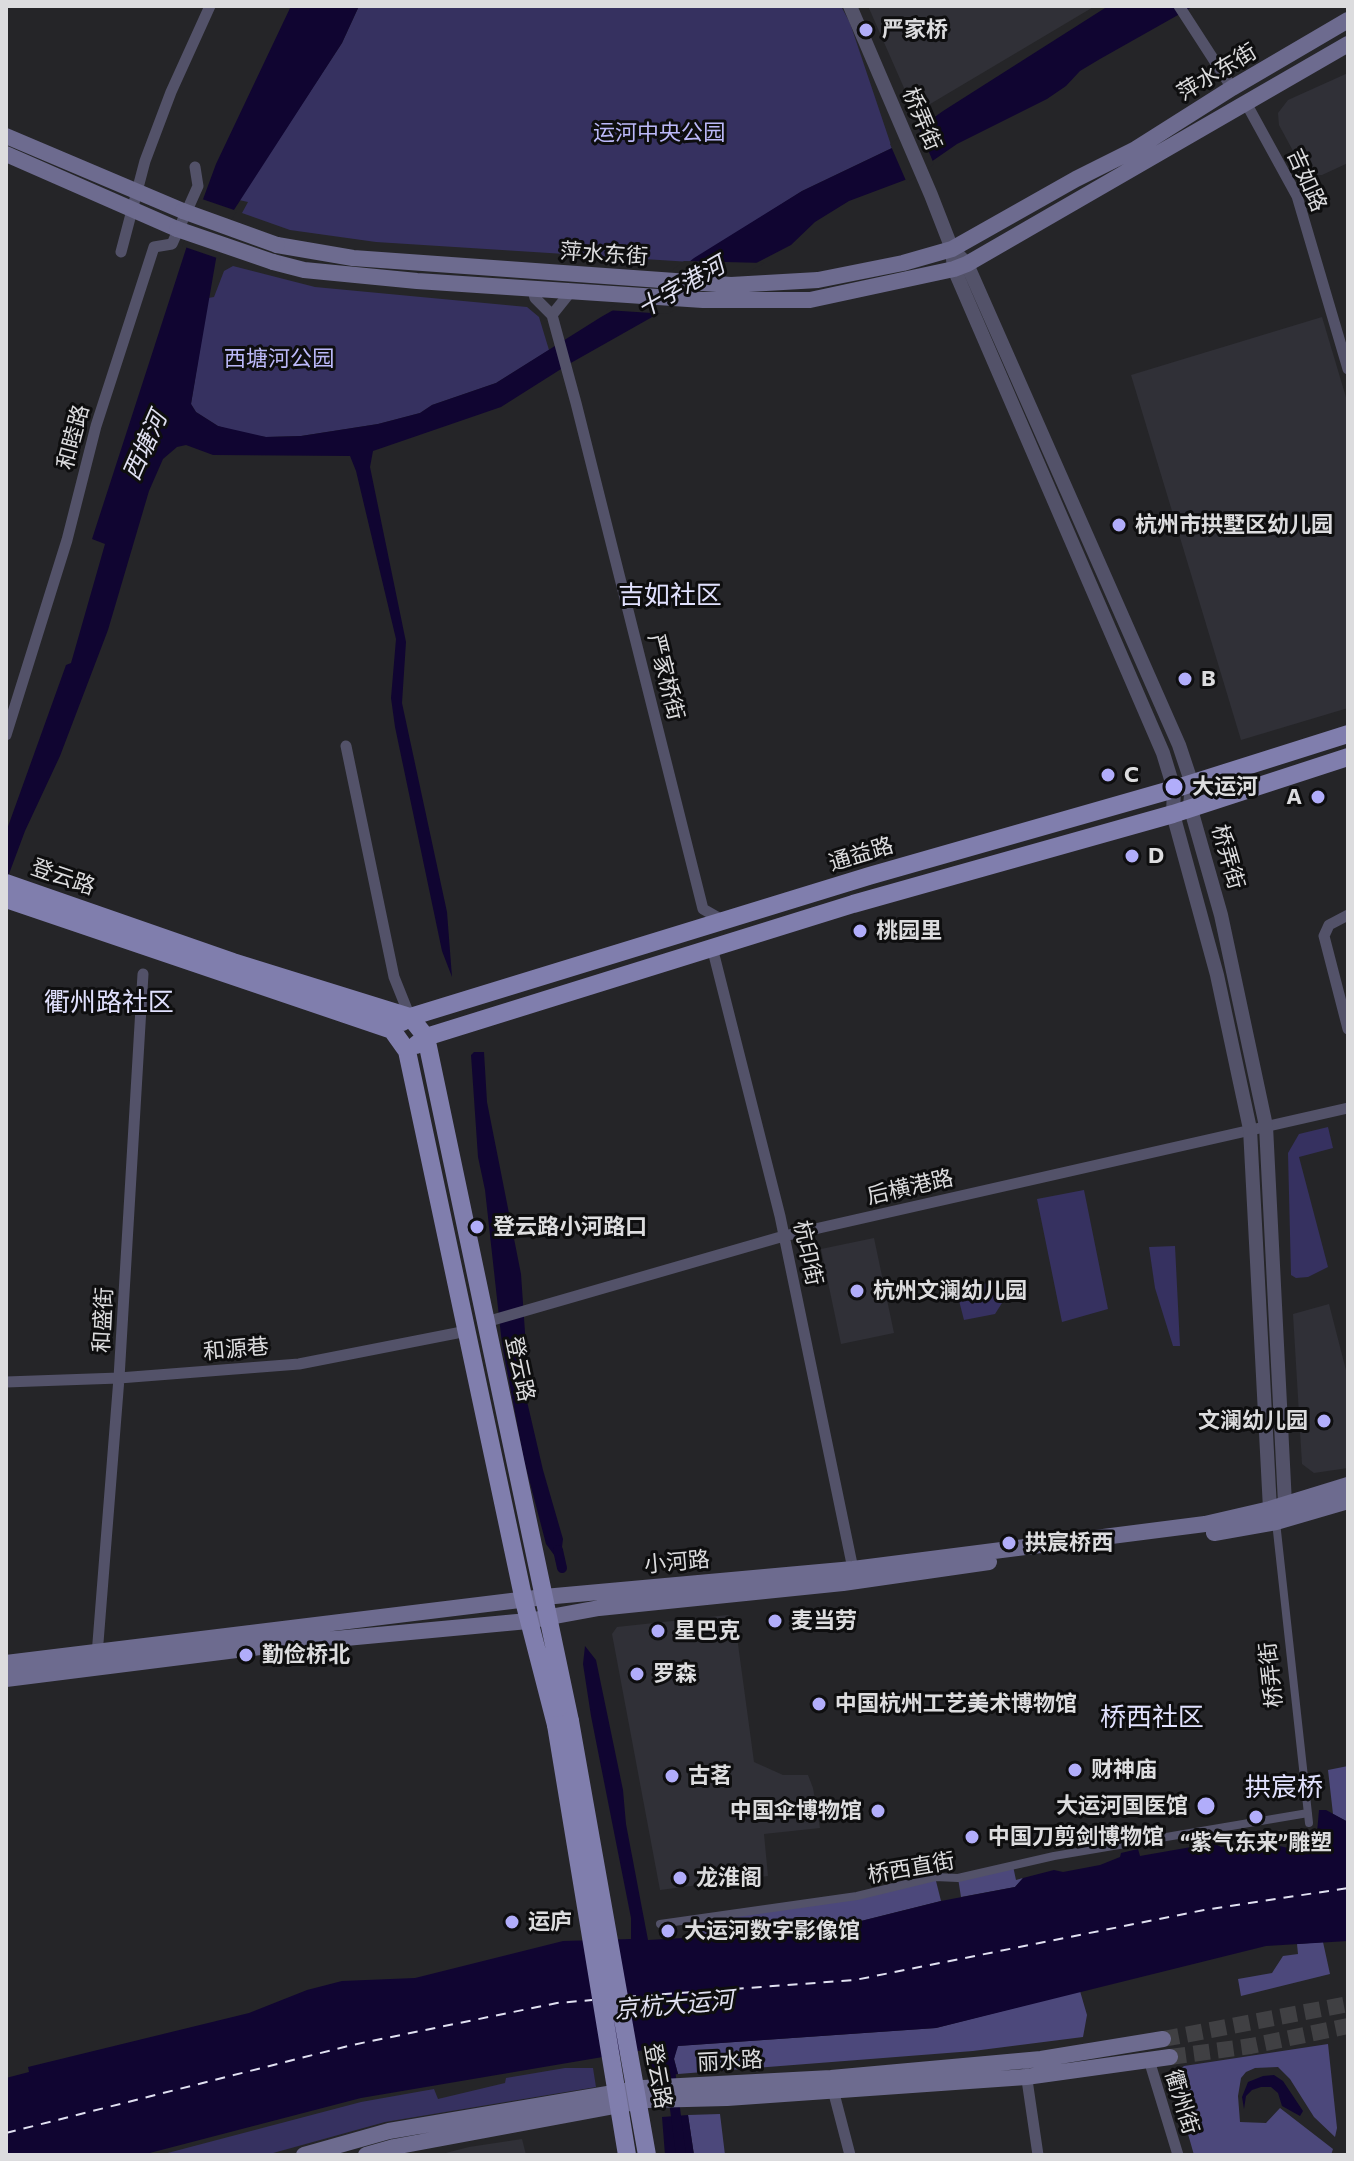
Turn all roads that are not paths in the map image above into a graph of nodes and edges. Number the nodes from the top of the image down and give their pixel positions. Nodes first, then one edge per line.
1 (210, 6) edge
2 (850, 6) edge
3 (1179, 6) edge
4 (1348, 20) edge
5 (1348, 44) edge
6 (1232, 88) junction
7 (1246, 103) junction
8 (6, 136) edge
9 (6, 154) edge
10 (195, 167) dead end
11 (135, 201) junction
12 (952, 249) junction
13 (121, 252) dead end
14 (960, 266) junction
15 (601, 284) junction
16 (532, 287) junction
17 (572, 290) junction
18 (552, 315) junction
19 (1348, 369) edge
20 (1348, 734) edge
21 (6, 735) edge
22 (346, 746) dead end
23 (1348, 757) edge
24 (1183, 787) junction
25 (1182, 810) junction
26 (6, 883) edge
27 (6, 899) edge
28 (703, 909) junction
29 (1348, 915) edge
30 (724, 921) junction
31 (687, 932) junction
32 (712, 947) junction
33 (232, 969) junction
34 (143, 974) dead end
35 (410, 1017) junction
36 (1348, 1029) edge
37 (392, 1030) junction
38 (426, 1037) junction
39 (407, 1051) junction
40 (1348, 1108) edge
41 (1266, 1126) junction
42 (1250, 1129) junction
43 (784, 1236) junction
44 (494, 1320) junction
45 (467, 1331) junction
46 (119, 1378) junction
47 (6, 1382) edge
48 (1348, 1485) edge
49 (1348, 1501) edge
50 (1277, 1511) junction
51 (853, 1569) junction
52 (544, 1597) junction
53 (524, 1601) junction
54 (548, 1618) junction
55 (528, 1621) junction
56 (98, 1660) junction
57 (6, 1663) edge
58 (6, 1679) edge
59 (563, 1723) junction
60 (1309, 1818) joint
61 (660, 1924) dead end
62 (1163, 2039) tunnel mouth
63 (1170, 2057) tunnel mouth
64 (1149, 2060) junction
65 (1026, 2069) junction
66 (832, 2085) junction
67 (645, 2094) junction
68 (304, 2155) edge
69 (366, 2155) edge
70 (627, 2155) edge
71 (647, 2155) edge
72 (850, 2155) edge
73 (1038, 2155) edge
74 (1178, 2155) edge

1 - 11 street
2 - 12 street, 桥弄街
3 - 6 street
4 - 6 main road, 萍水东街
5 - 7 main road, 萍水东街
6 - 12 main road, 萍水东街
7 - 14 main road, 萍水东街
7 - 19 street, 吉如路
8 - 11 main road, 萍水东街
9 - 11 main road, 萍水东街
10 - 21 street, 和睦路
11 - 13 street
11 - 15 main road, 萍水东街, bridge
11 - 16 main road, 萍水东街, bridge
12 - 14 street, 桥弄街
12 - 15 main road, 萍水东街
14 - 15 main road, 萍水东街
14 - 24 street, 桥弄街
15 - 17 main road, 萍水东街
16 - 17 main road, 萍水东街
16 - 18 street, 严家桥街
17 - 18 street
18 - 28 street, 严家桥街
20 - 24 main road, 通益路
22 - 35 street
23 - 25 main road, 通益路
24 - 25 street, 桥弄街
24 - 30 main road, 通益路
25 - 32 main road, 通益路
25 - 41 street, 桥弄街
25 - 42 street, 桥弄街
26 - 33 main road, 登云路
27 - 33 main road, 登云路
28 - 30 street
28 - 31 street
29 - 36 street
30 - 31 main road, 通益路
31 - 35 main road, 通益路
32 - 38 main road, 通益路
32 - 43 street, 杭印街
33 - 35 main road, 登云路
33 - 37 main road, 登云路
34 - 46 street, 和盛街
35 - 37 main road, 通益路
35 - 38 main road, 登云路
37 - 39 main road, 登云路
38 - 39 main road, 通益路
38 - 44 main road, 登云路
39 - 45 main road, 登云路
40 - 41 street, 后横港路
41 - 42 street, 后横港路
41 - 50 street, 桥弄街
42 - 43 street, 后横港路
42 - 50 street, 桥弄街
43 - 44 street, 后横港路
43 - 51 street, 杭印街
44 - 52 main road, 登云路
45 - 46 street, 和源巷
45 - 53 main road, 登云路
46 - 47 street, 和源巷
46 - 56 street, 和盛街
48 - 50 main road, 小河路
49 - 50 main road, 小河路
50 - 51 main road, 小河路
50 - 54 main road, 小河路
50 - 60 street, 桥弄街
51 - 52 main road, 小河路
52 - 53 main road, 小河路
52 - 54 main road, 登云路
53 - 55 main road, 登云路
53 - 56 main road, 小河路
54 - 55 main road, 小河路
54 - 59 main road, 登云路
55 - 56 main road, 小河路
55 - 59 main road, 登云路
56 - 57 main road, 小河路
56 - 58 main road, 小河路
59 - 70 main road, 登云路, bridge
59 - 71 main road, 登云路, bridge
60 - 61 street, 桥西直街
62 - 65 main road, 丽水路
63 - 64 main road, 丽水路
64 - 65 main road, 丽水路
64 - 74 street, 衢州街
65 - 66 main road, 丽水路
65 - 73 street
66 - 67 main road, 丽水路
66 - 72 street
67 - 68 main road, 丽水路
67 - 69 main road, 丽水路

